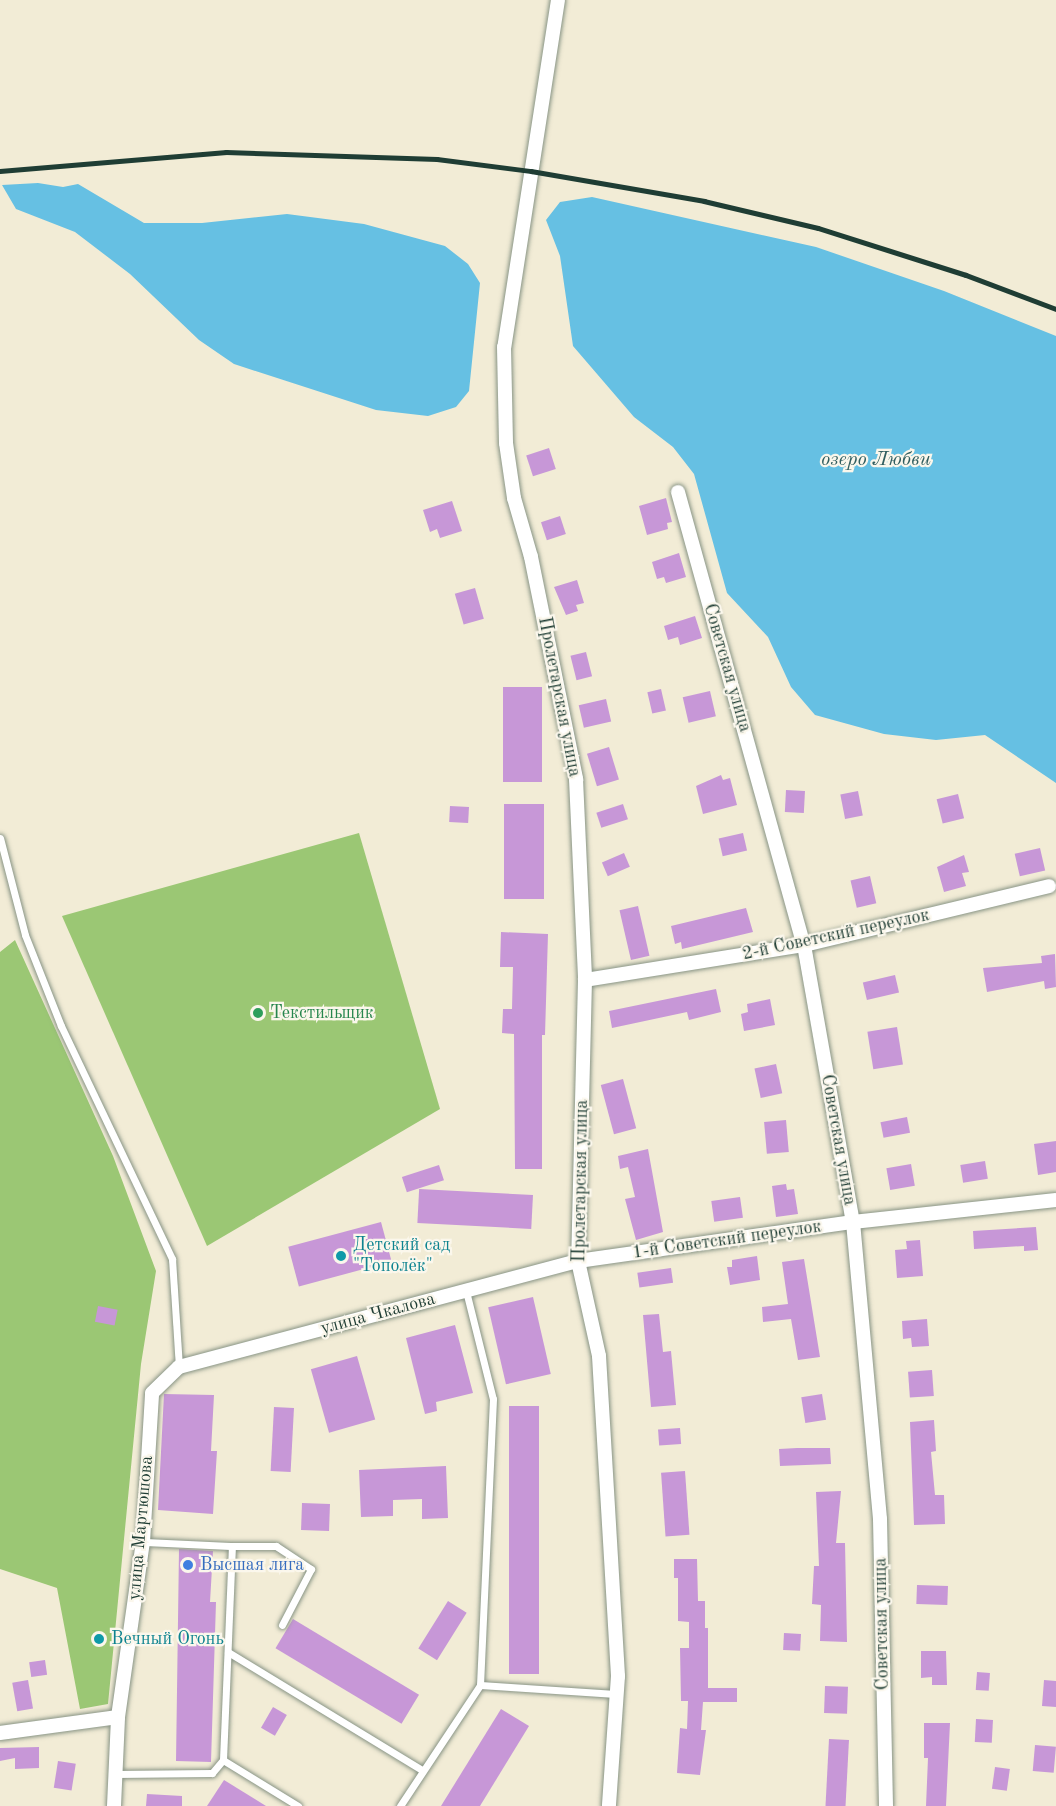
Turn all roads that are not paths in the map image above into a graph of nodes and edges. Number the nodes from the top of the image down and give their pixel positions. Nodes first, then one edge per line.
1 (558, 0) edge
2 (678, 492) dead end
3 (0, 838) edge
4 (1049, 886) dead end
5 (804, 945) junction
6 (585, 980) junction
7 (1056, 1200) edge
8 (853, 1222) junction
9 (578, 1261) junction
10 (466, 1291) junction
11 (179, 1367) junction
12 (143, 1542) junction
13 (232, 1546) junction
14 (282, 1625) dead end
15 (228, 1652) junction
16 (480, 1685) junction
17 (616, 1694) junction
18 (118, 1717) junction
19 (0, 1733) edge
20 (223, 1760) junction
21 (422, 1770) junction
22 (116, 1774) junction
23 (114, 1806) edge
24 (298, 1806) edge
25 (400, 1806) edge
26 (609, 1806) edge
27 (886, 1806) edge

1 - 6 street, Пролетарская улица
2 - 5 street, Советская улица
3 - 11 lane
4 - 5 street, 2-й Советский переулок
5 - 6 street, 2-й Советский переулок
5 - 8 street, Советская улица
6 - 9 street, Пролетарская улица
7 - 8 street, 1-й Советский переулок
8 - 9 street, 1-й Советский переулок
8 - 27 street, Советская улица
9 - 10 street, улица Чкалова
9 - 17 street, Пролетарская улица
10 - 11 street, улица Чкалова
10 - 16 lane
11 - 12 street, улица Мартюшова
12 - 13 lane
12 - 18 street, улица Мартюшова
13 - 14 lane
13 - 15 lane
15 - 20 lane
15 - 21 lane
16 - 17 lane
16 - 21 lane
17 - 26 street, Пролетарская улица
18 - 19 street
18 - 22 street, улица Мартюшова
20 - 22 lane
20 - 24 lane
21 - 25 lane
22 - 23 street, улица Мартюшова

